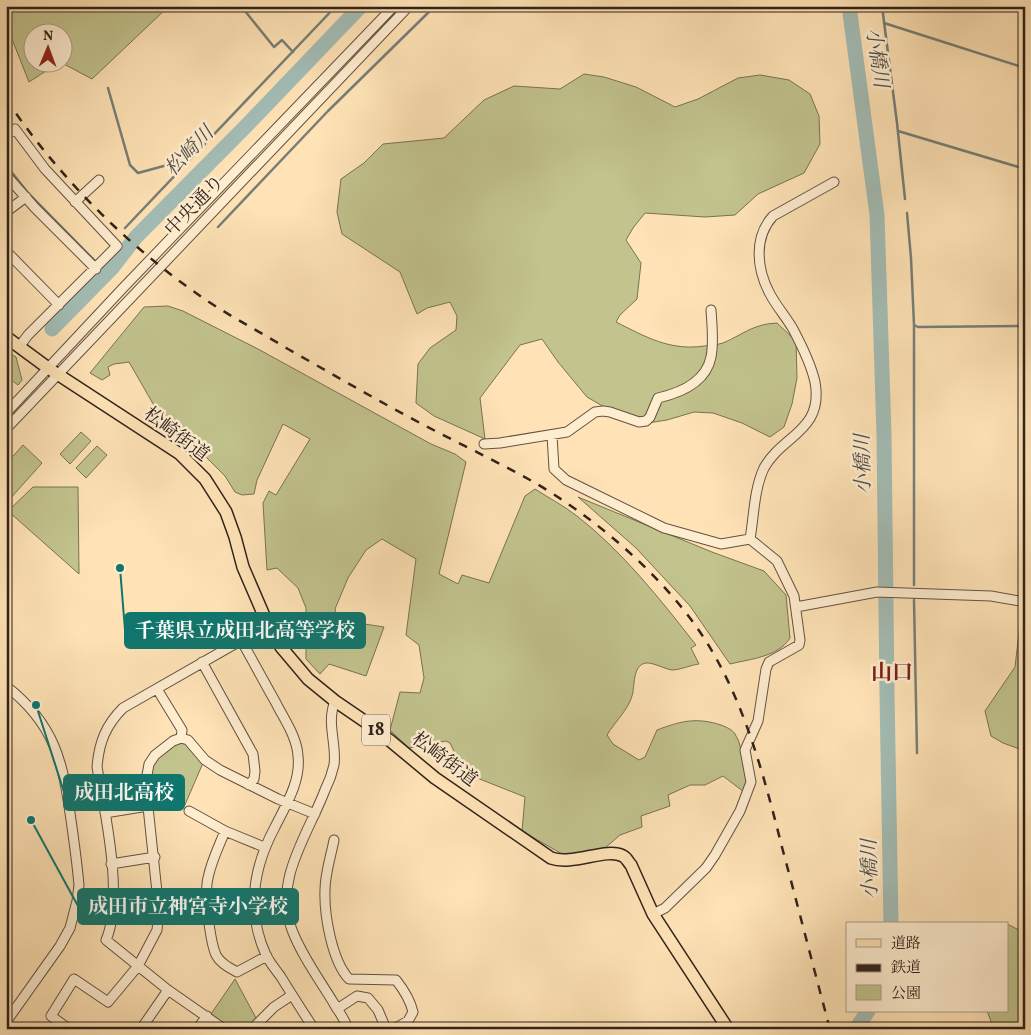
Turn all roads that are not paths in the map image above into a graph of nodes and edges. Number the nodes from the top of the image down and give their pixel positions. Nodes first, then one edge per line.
1 (394, 6) edge
2 (409, 6) edge
3 (6, 135) edge
4 (6, 175) edge
5 (99, 180) dead end
6 (834, 182) dead end
7 (26, 197) junction
8 (75, 202) junction
9 (6, 212) edge
10 (6, 251) edge
11 (96, 269) junction
12 (59, 305) junction
13 (711, 310) dead end
14 (6, 337) edge
15 (19, 347) junction
16 (48, 368) junction
17 (59, 374) junction
18 (6, 413) edge
19 (6, 429) edge
20 (552, 435) junction
21 (484, 444) dead end
22 (750, 539) junction
23 (1025, 602) edge
24 (796, 607) junction
25 (268, 625) junction
26 (241, 640) junction
27 (202, 662) junction
28 (6, 686) edge
29 (157, 689) junction
30 (335, 701) junction
31 (181, 738) junction
32 (250, 785) junction
33 (287, 803) junction
34 (148, 806) junction
35 (188, 811) dead end
36 (105, 813) junction
37 (315, 814) junction
38 (225, 830) junction
39 (334, 840) dead end
40 (264, 848) junction
41 (154, 857) junction
42 (112, 864) junction
43 (653, 914) junction
44 (266, 956) junction
45 (138, 966) junction
46 (168, 990) junction
47 (292, 995) junction
48 (337, 1009) junction
49 (207, 1016) junction
50 (6, 1022) edge
51 (69, 1029) edge
52 (141, 1029) edge
53 (197, 1029) edge
54 (224, 1029) edge
55 (252, 1029) edge
56 (314, 1029) edge
57 (348, 1029) edge
58 (386, 1029) edge
59 (394, 1029) edge
60 (728, 1029) edge

1 - 16 street, 中央通り
2 - 17 street, 中央通り
3 - 8 street
4 - 7 street
5 - 8 street
6 - 22 street
7 - 9 street
7 - 11 street
8 - 11 street
10 - 12 street
11 - 12 street
12 - 15 street
13 - 20 street
14 - 15 main road, 松崎街道 / 18
15 - 16 main road, 松崎街道 / 18
16 - 17 main road, 松崎街道 / 18
16 - 18 street, 中央通り
17 - 19 street, 中央通り
17 - 25 main road, 松崎街道 / 18
20 - 21 street
20 - 22 street
22 - 24 street
23 - 24 street
24 - 43 street
25 - 26 street
25 - 30 main road, 松崎街道 / 18
26 - 27 street
26 - 33 street
27 - 29 street
27 - 32 street
28 - 50 street
29 - 31 street
29 - 36 street
30 - 37 street
30 - 43 main road, 松崎街道 / 18
31 - 32 street
31 - 34 street
32 - 33 street
33 - 37 street
33 - 40 street
34 - 36 street
34 - 41 street
35 - 38 street
36 - 42 street
37 - 48 street
38 - 40 street
38 - 44 street
39 - 59 street
40 - 44 street
41 - 42 street
41 - 45 street
42 - 45 street
43 - 60 main road, 松崎街道 / 18
44 - 47 street
45 - 46 street
45 - 51 street
46 - 49 street
46 - 52 street
47 - 55 street
47 - 56 street
48 - 57 street
48 - 58 street
49 - 53 street
49 - 54 street

